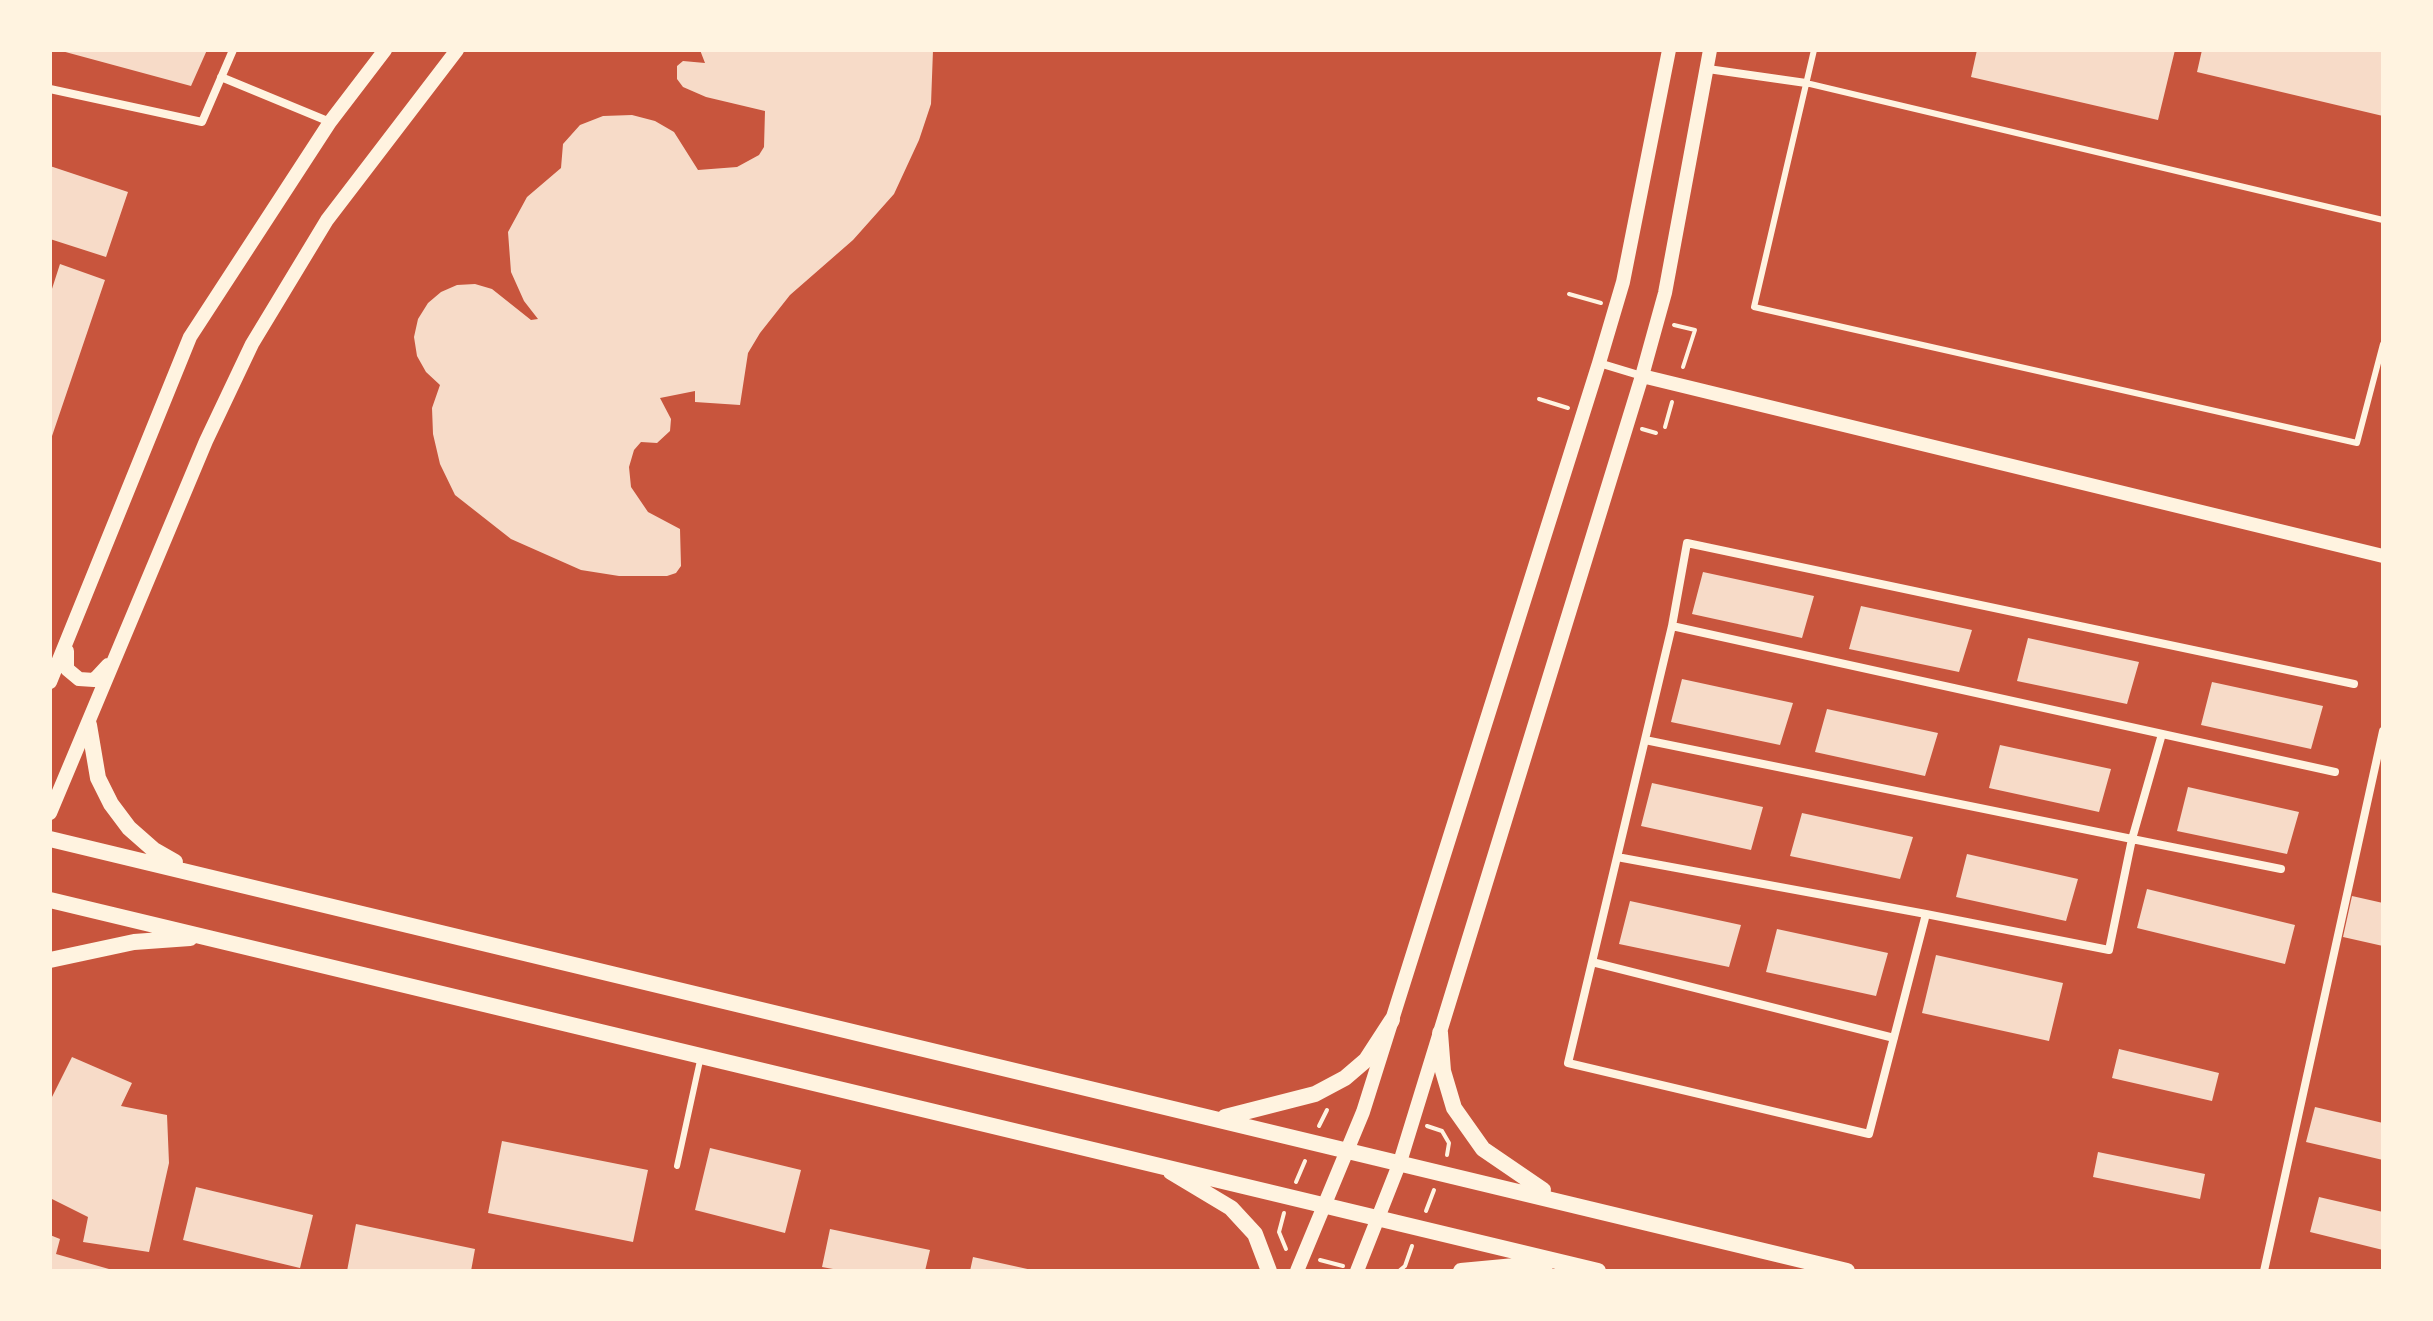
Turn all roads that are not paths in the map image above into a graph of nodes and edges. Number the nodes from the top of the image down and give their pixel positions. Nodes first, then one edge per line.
1 (233, 50) edge
2 (385, 50) edge
3 (457, 50) edge
4 (1669, 50) edge
5 (1710, 50) edge
6 (1814, 50) edge
7 (1708, 69) junction
8 (221, 77) junction
9 (1806, 83) junction
10 (50, 89) edge
11 (330, 122) junction
12 (2383, 220) edge
13 (2383, 344) edge
14 (1599, 363) junction
15 (1642, 376) junction
16 (2383, 556) edge
17 (1672, 626) junction
18 (71, 631) junction
19 (122, 646) junction
20 (50, 682) edge
21 (2354, 684) dead end
22 (89, 725) junction
23 (2383, 731) edge
24 (2162, 734) junction
25 (1645, 740) junction
26 (2335, 772) dead end
27 (50, 813) edge
28 (50, 839) edge
29 (2132, 839) junction
30 (1617, 857) junction
31 (2281, 869) dead end
32 (194, 872) junction
33 (50, 900) edge
34 (1926, 914) junction
35 (206, 937) junction
36 (50, 960) edge
37 (1592, 962) junction
38 (1392, 1020) junction
39 (1440, 1033) junction
40 (1894, 1038) junction
41 (702, 1055) junction
42 (1219, 1118) junction
43 (1348, 1149) junction
44 (1400, 1162) junction
45 (1156, 1163) junction
46 (677, 1166) dead end
47 (1565, 1202) junction
48 (1325, 1203) junction
49 (1380, 1216) junction
50 (1564, 1262) junction
51 (1269, 1271) edge
52 (1297, 1271) edge
53 (1357, 1271) edge
54 (1461, 1271) edge
55 (1598, 1271) edge
56 (1847, 1271) edge
57 (2264, 1271) edge

1 - 8 street
2 - 11 street
3 - 19 street
4 - 14 street
5 - 7 street
6 - 9 lane
7 - 9 street
7 - 15 street
8 - 10 street
8 - 11 street
9 - 12 lane
9 - 13 lane
11 - 18 street
14 - 15 street
14 - 38 street
15 - 16 street
15 - 39 street
17 - 21 street
17 - 24 street
17 - 25 street
18 - 19 street
18 - 20 street
19 - 22 street
22 - 27 street
22 - 32 main road
23 - 57 street
24 - 26 street
24 - 29 street
25 - 29 street
25 - 30 street
28 - 32 main road
29 - 31 street
29 - 34 street
30 - 34 street
30 - 37 street
32 - 42 main road
33 - 35 main road
34 - 40 street
35 - 36 main road
35 - 41 main road
37 - 40 street
37 - 40 street
38 - 42 main road
38 - 43 street
39 - 44 street
39 - 47 main road
41 - 45 main road
41 - 46 lane
42 - 43 main road
43 - 44 main road
43 - 48 street
44 - 47 main road
44 - 49 street
45 - 48 main road
45 - 51 main road
47 - 56 main road
48 - 49 main road
48 - 52 street
49 - 50 main road
49 - 53 street
50 - 54 main road
50 - 55 main road

